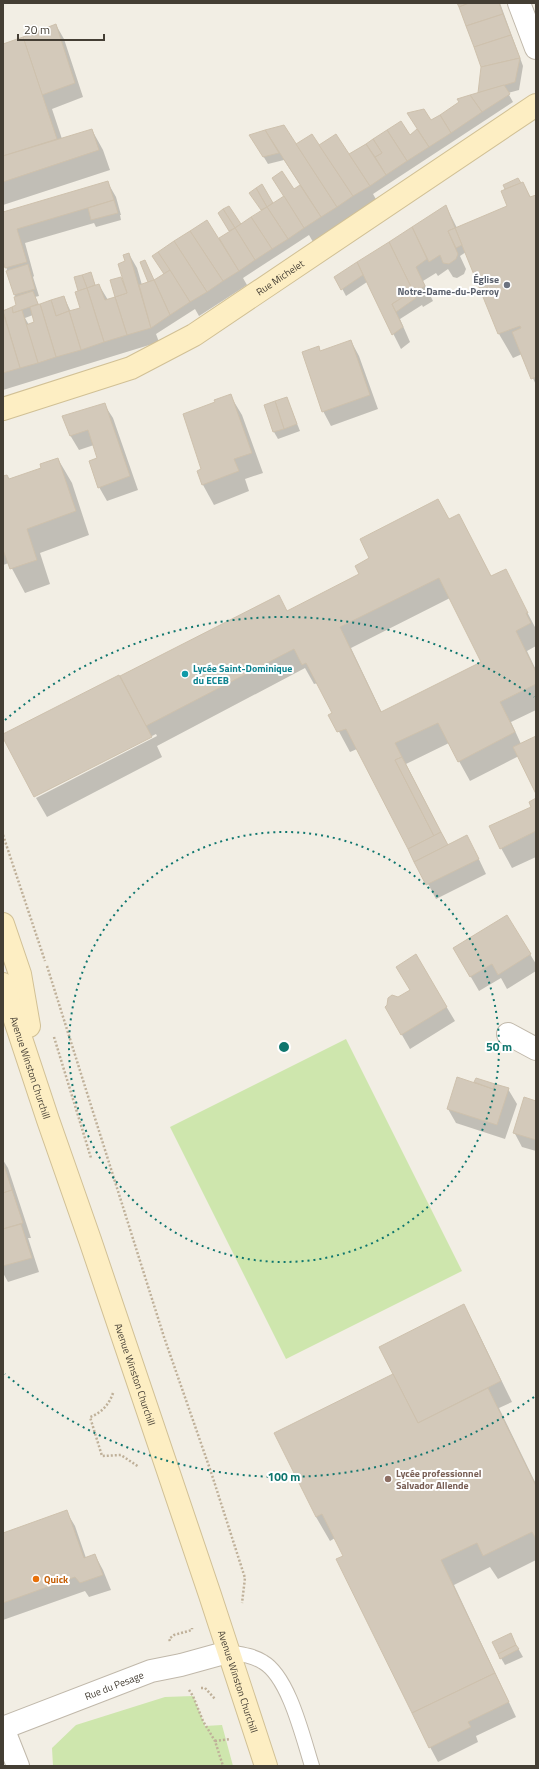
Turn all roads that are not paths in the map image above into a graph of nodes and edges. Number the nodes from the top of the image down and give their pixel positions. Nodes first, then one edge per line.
1 (519, 3) edge
2 (536, 48) edge
3 (536, 105) edge
4 (3, 409) edge
5 (3, 924) edge
6 (3, 984) edge
7 (508, 1034) dead end
8 (536, 1049) edge
9 (42, 1100) junction
10 (228, 1652) junction
11 (3, 1728) edge
12 (18, 1766) edge
13 (266, 1766) edge
14 (312, 1766) edge

1 - 2 street
3 - 4 main road, Rue Michelet
5 - 9 main road
6 - 9 main road, Avenue Winston Churchill
7 - 8 street
9 - 10 main road, Avenue Winston Churchill
10 - 11 street, Rue du Pesage
10 - 13 main road, Avenue Winston Churchill
10 - 14 lane
11 - 12 street

